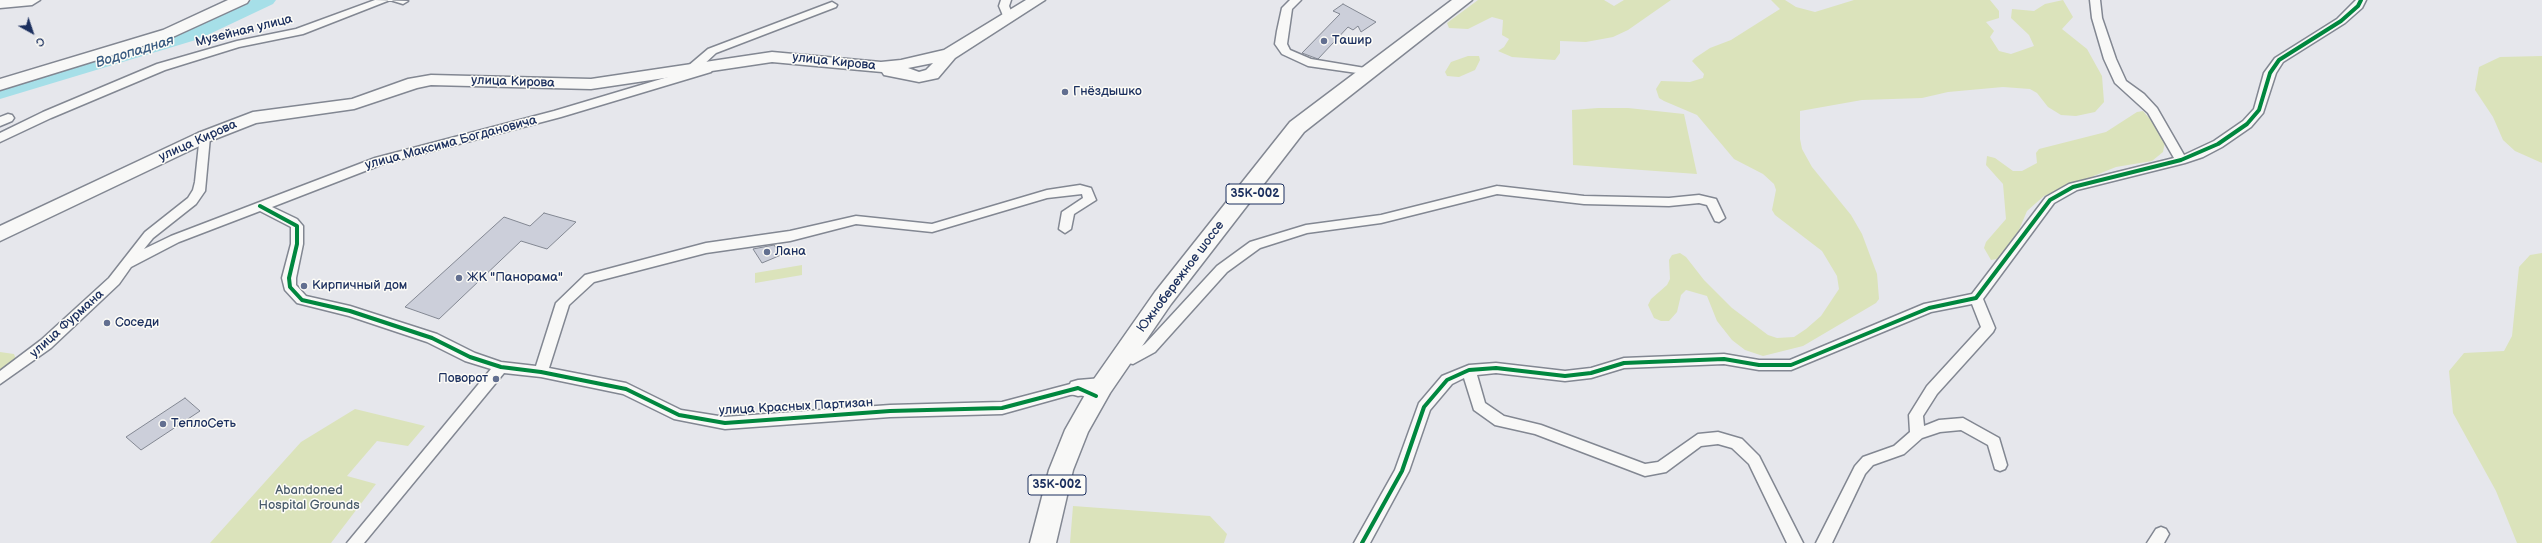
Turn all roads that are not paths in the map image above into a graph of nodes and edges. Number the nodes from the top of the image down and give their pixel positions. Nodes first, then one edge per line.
1 (32, 0) edge
2 (241, 0) edge
3 (385, 0) edge
4 (1006, 0) edge
5 (1037, 0) edge
6 (1296, 0) edge
7 (1463, 0) edge
8 (1473, 0) edge
9 (2095, 0) edge
10 (2361, 0) edge
11 (0, 3) edge
12 (832, 5) dead end
13 (1009, 18) junction
14 (714, 67) junction
15 (900, 68) junction
16 (694, 69) junction
17 (1367, 72) junction
18 (0, 85) edge
19 (204, 137) junction
20 (0, 138) edge
21 (2181, 160) junction
22 (260, 206) junction
23 (1719, 218) dead end
24 (1065, 229) dead end
25 (0, 234) edge
26 (128, 263) junction
27 (1976, 298) junction
28 (1133, 359) junction
29 (501, 367) junction
30 (1469, 370) junction
31 (541, 372) junction
32 (0, 379) edge
33 (1087, 390) junction
34 (1917, 434) junction
35 (2000, 465) dead end
36 (354, 543) edge
37 (1043, 543) edge
38 (1054, 543) edge
39 (1362, 543) edge
40 (1795, 543) edge
41 (1824, 543) edge

1 - 11 main road
2 - 18 main road
3 - 20 street, Музейная улица
4 - 13 street
5 - 13 main road
6 - 17 street
7 - 17 highway, Южнобережное шоссе / 35К-002
8 - 28 highway, Южнобережное шоссе / 35К-002
9 - 21 street
10 - 21 street
12 - 16 street
13 - 15 main road
14 - 15 main road
14 - 16 main road
14 - 22 street, улица Максима Богдановича
15 - 16 main road, улица Кирова
16 - 19 main road, улица Кирова
17 - 33 highway, Южнобережное шоссе / 35К-002
19 - 25 main road, улица Кирова
19 - 26 street
21 - 27 street
22 - 26 street, улица Максима Богдановича
22 - 29 street, улица Красных Партизан
23 - 28 street
24 - 31 street
26 - 32 street, улица Фурмана
27 - 30 street
27 - 34 street
28 - 38 highway, Южнобережное шоссе / 35К-002
29 - 31 street, улица Красных Партизан
29 - 36 street
30 - 39 street
30 - 40 street
31 - 33 street, улица Красных Партизан
33 - 37 highway, Южнобережное шоссе / 35К-002
34 - 35 street
34 - 41 street

